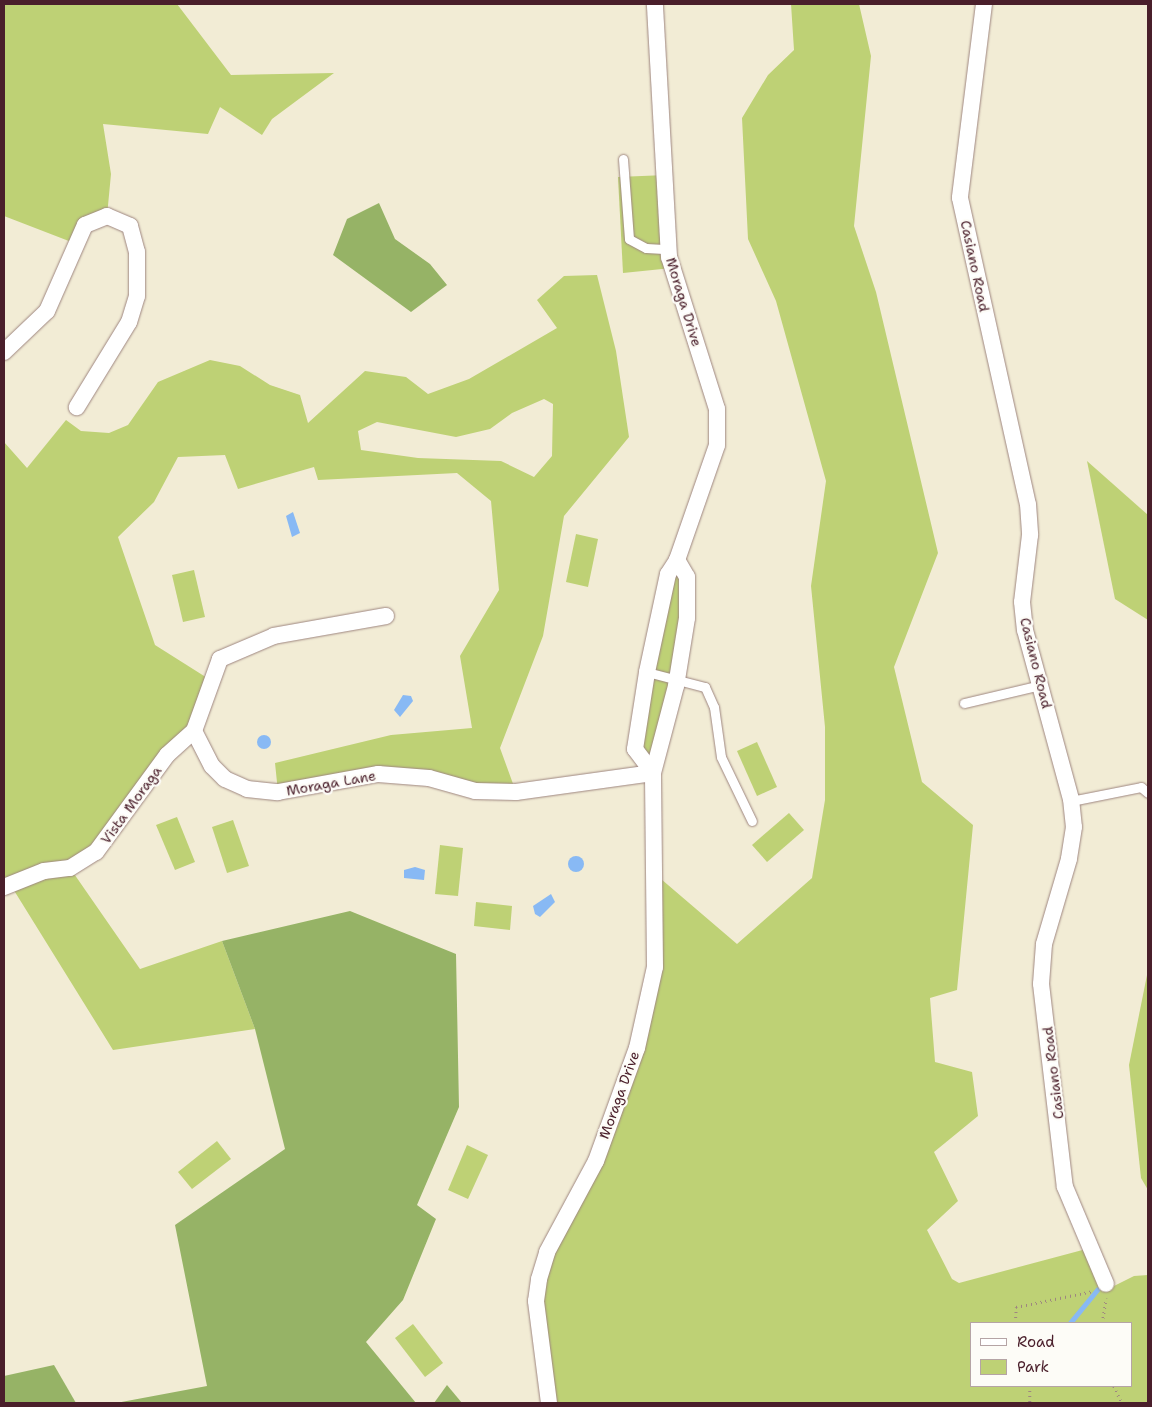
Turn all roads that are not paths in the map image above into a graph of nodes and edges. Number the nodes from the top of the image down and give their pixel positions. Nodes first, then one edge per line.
1 (655, 4) edge
2 (984, 4) edge
3 (623, 159) dead end
4 (668, 249) junction
5 (4, 352) edge
6 (77, 407) dead end
7 (677, 560) junction
8 (386, 616) dead end
9 (647, 672) junction
10 (678, 678) junction
11 (1040, 684) junction
12 (964, 703) dead end
13 (194, 731) junction
14 (652, 773) junction
15 (1148, 793) edge
16 (1071, 801) junction
17 (752, 821) dead end
18 (4, 886) edge
19 (1106, 1287) road end
20 (549, 1403) edge

1 - 4 street, Moraga Drive
2 - 11 street, Casiano Road
3 - 4 lane
4 - 7 street, Moraga Drive
5 - 6 street
7 - 9 street, Moraga Drive
7 - 10 street, Moraga Drive
8 - 13 street
9 - 10 lane
9 - 14 street, Moraga Drive
10 - 14 street, Moraga Drive
10 - 17 lane
11 - 12 lane
11 - 16 street, Casiano Road
13 - 14 street, Moraga Lane
13 - 18 street, Vista Moraga
14 - 20 street, Moraga Drive
15 - 16 lane
16 - 19 street, Casiano Road

